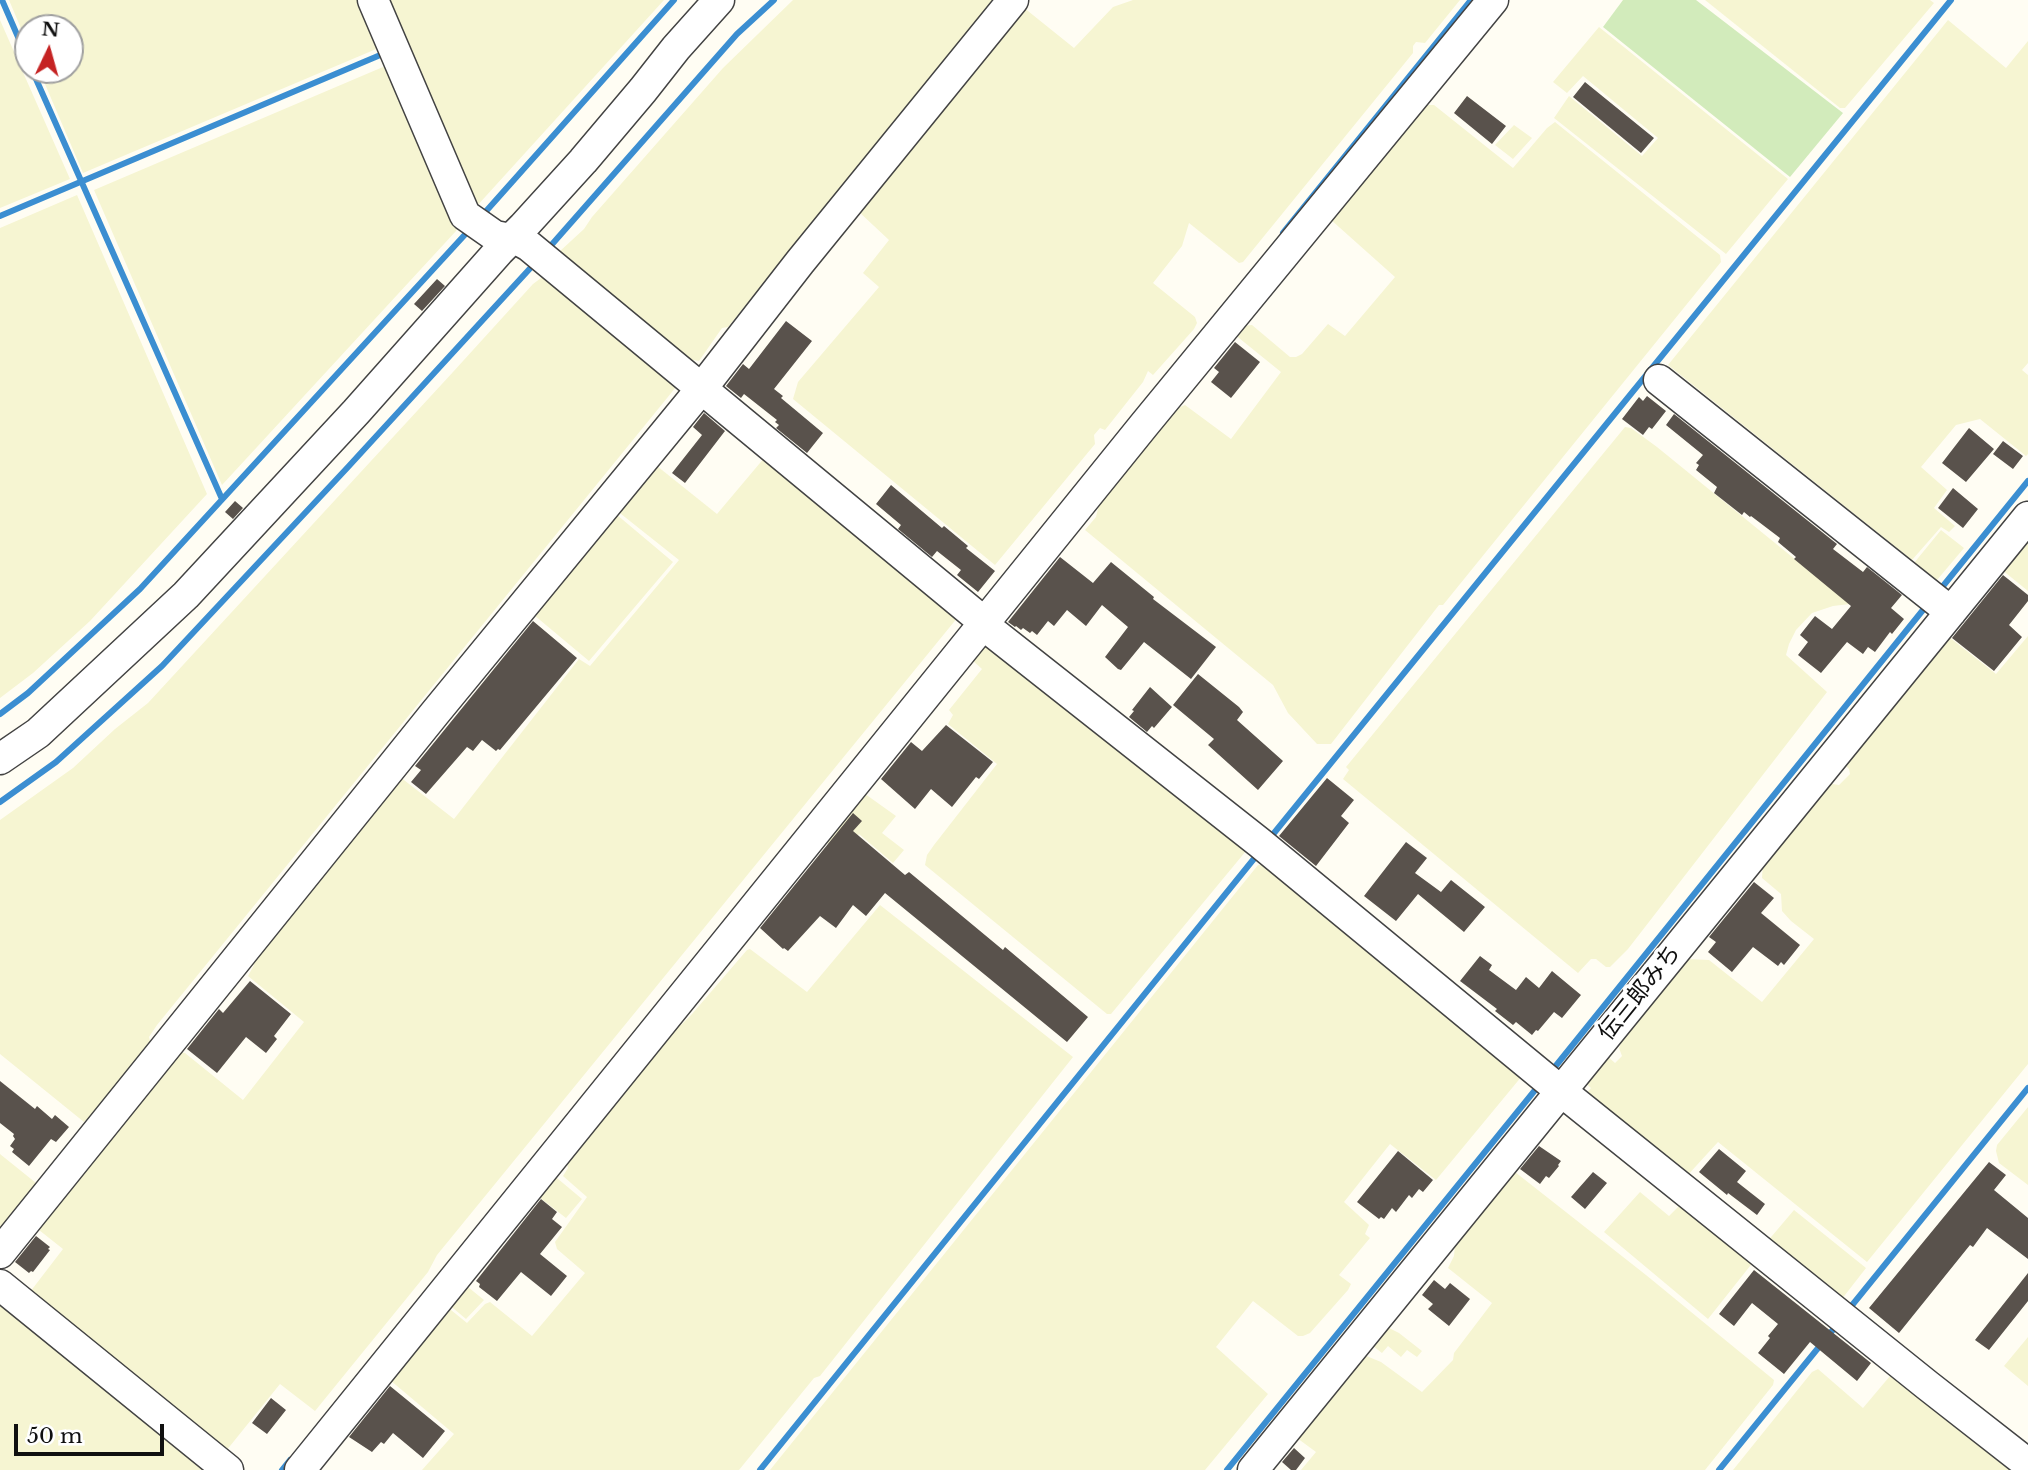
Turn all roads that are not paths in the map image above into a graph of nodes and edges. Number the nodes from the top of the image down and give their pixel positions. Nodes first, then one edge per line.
1 (373, 0) edge
2 (719, 0) edge
3 (1013, 0) edge
4 (1493, 0) edge
5 (531, 250) junction
6 (1659, 380) dead end
7 (702, 388) junction
8 (2028, 517) edge
9 (1939, 603) junction
10 (978, 617) junction
11 (0, 760) edge
12 (1551, 1083) junction
13 (0, 1253) edge
14 (0, 1285) edge
15 (2028, 1464) edge
16 (228, 1470) edge
17 (300, 1470) edge
18 (1253, 1470) edge

1 - 5 street
2 - 5 street
3 - 7 street
4 - 10 street
5 - 7 street
5 - 11 street
6 - 9 street
7 - 10 street
7 - 13 street
8 - 9 street, 伝三郎みち
9 - 12 street, 伝三郎みち
10 - 12 street
10 - 17 street
12 - 15 street
12 - 18 street, 伝三郎みち
14 - 16 street

